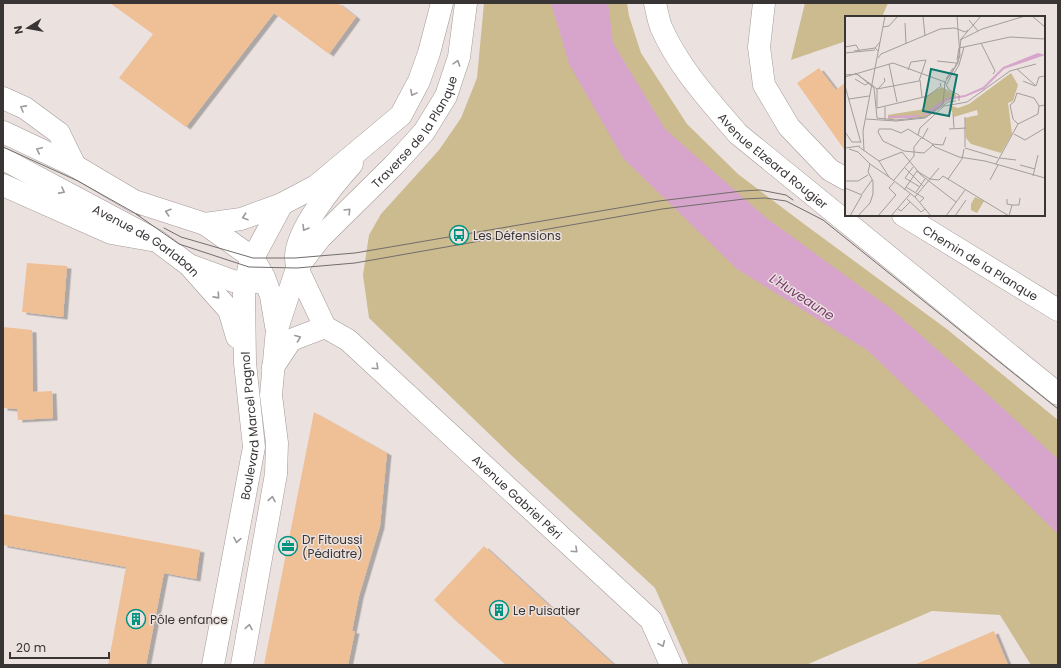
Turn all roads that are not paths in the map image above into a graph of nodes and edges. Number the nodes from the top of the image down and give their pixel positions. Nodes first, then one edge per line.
1 (442, 3) edge
2 (466, 3) edge
3 (654, 3) edge
4 (764, 3) edge
5 (3, 98) edge
6 (3, 132) edge
7 (371, 142) junction
8 (3, 159) edge
9 (75, 166) junction
10 (845, 178) edge
11 (3, 185) edge
12 (288, 201) junction
13 (905, 216) edge
14 (205, 224) junction
15 (157, 242) junction
16 (253, 258) junction
17 (189, 265) junction
18 (297, 268) junction
19 (256, 282) junction
20 (1058, 310) edge
21 (325, 328) junction
22 (277, 329) junction
23 (245, 363) junction
24 (273, 367) junction
25 (1058, 394) edge
26 (213, 665) edge
27 (242, 665) edge
28 (671, 665) edge

1 -> 7 main road, Traverse de la Planque
18 -> 2 main road, Traverse de la Planque
3 - 25 main road, Avenue Elzeard Rougier
4 - 10 main road
9 -> 5 main road
9 -> 6 main road
7 - 12 main road, Traverse de la Planque
7 -> 18 main road
8 -> 15 main road, Avenue de Garlaban
14 -> 9 main road
11 - 15 main road
12 -> 14 main road
12 - 16 main road, Boulevard Marcel Pagnol
13 - 20 main road, Chemin de la Planque
14 - 16 main road
15 - 17 main road, Avenue de Garlaban
16 - 19 main road, Boulevard Marcel Pagnol
17 - 19 main road
17 -> 23 main road, Avenue de Garlaban
18 - 19 main road
18 - 21 main road
18 - 22 main road
19 - 22 main road
19 - 23 main road, Boulevard Marcel Pagnol
24 -> 21 main road
21 -> 28 main road, Avenue Gabriel Péri
22 - 24 main road
23 -> 26 main road, Boulevard Marcel Pagnol
27 -> 24 main road

